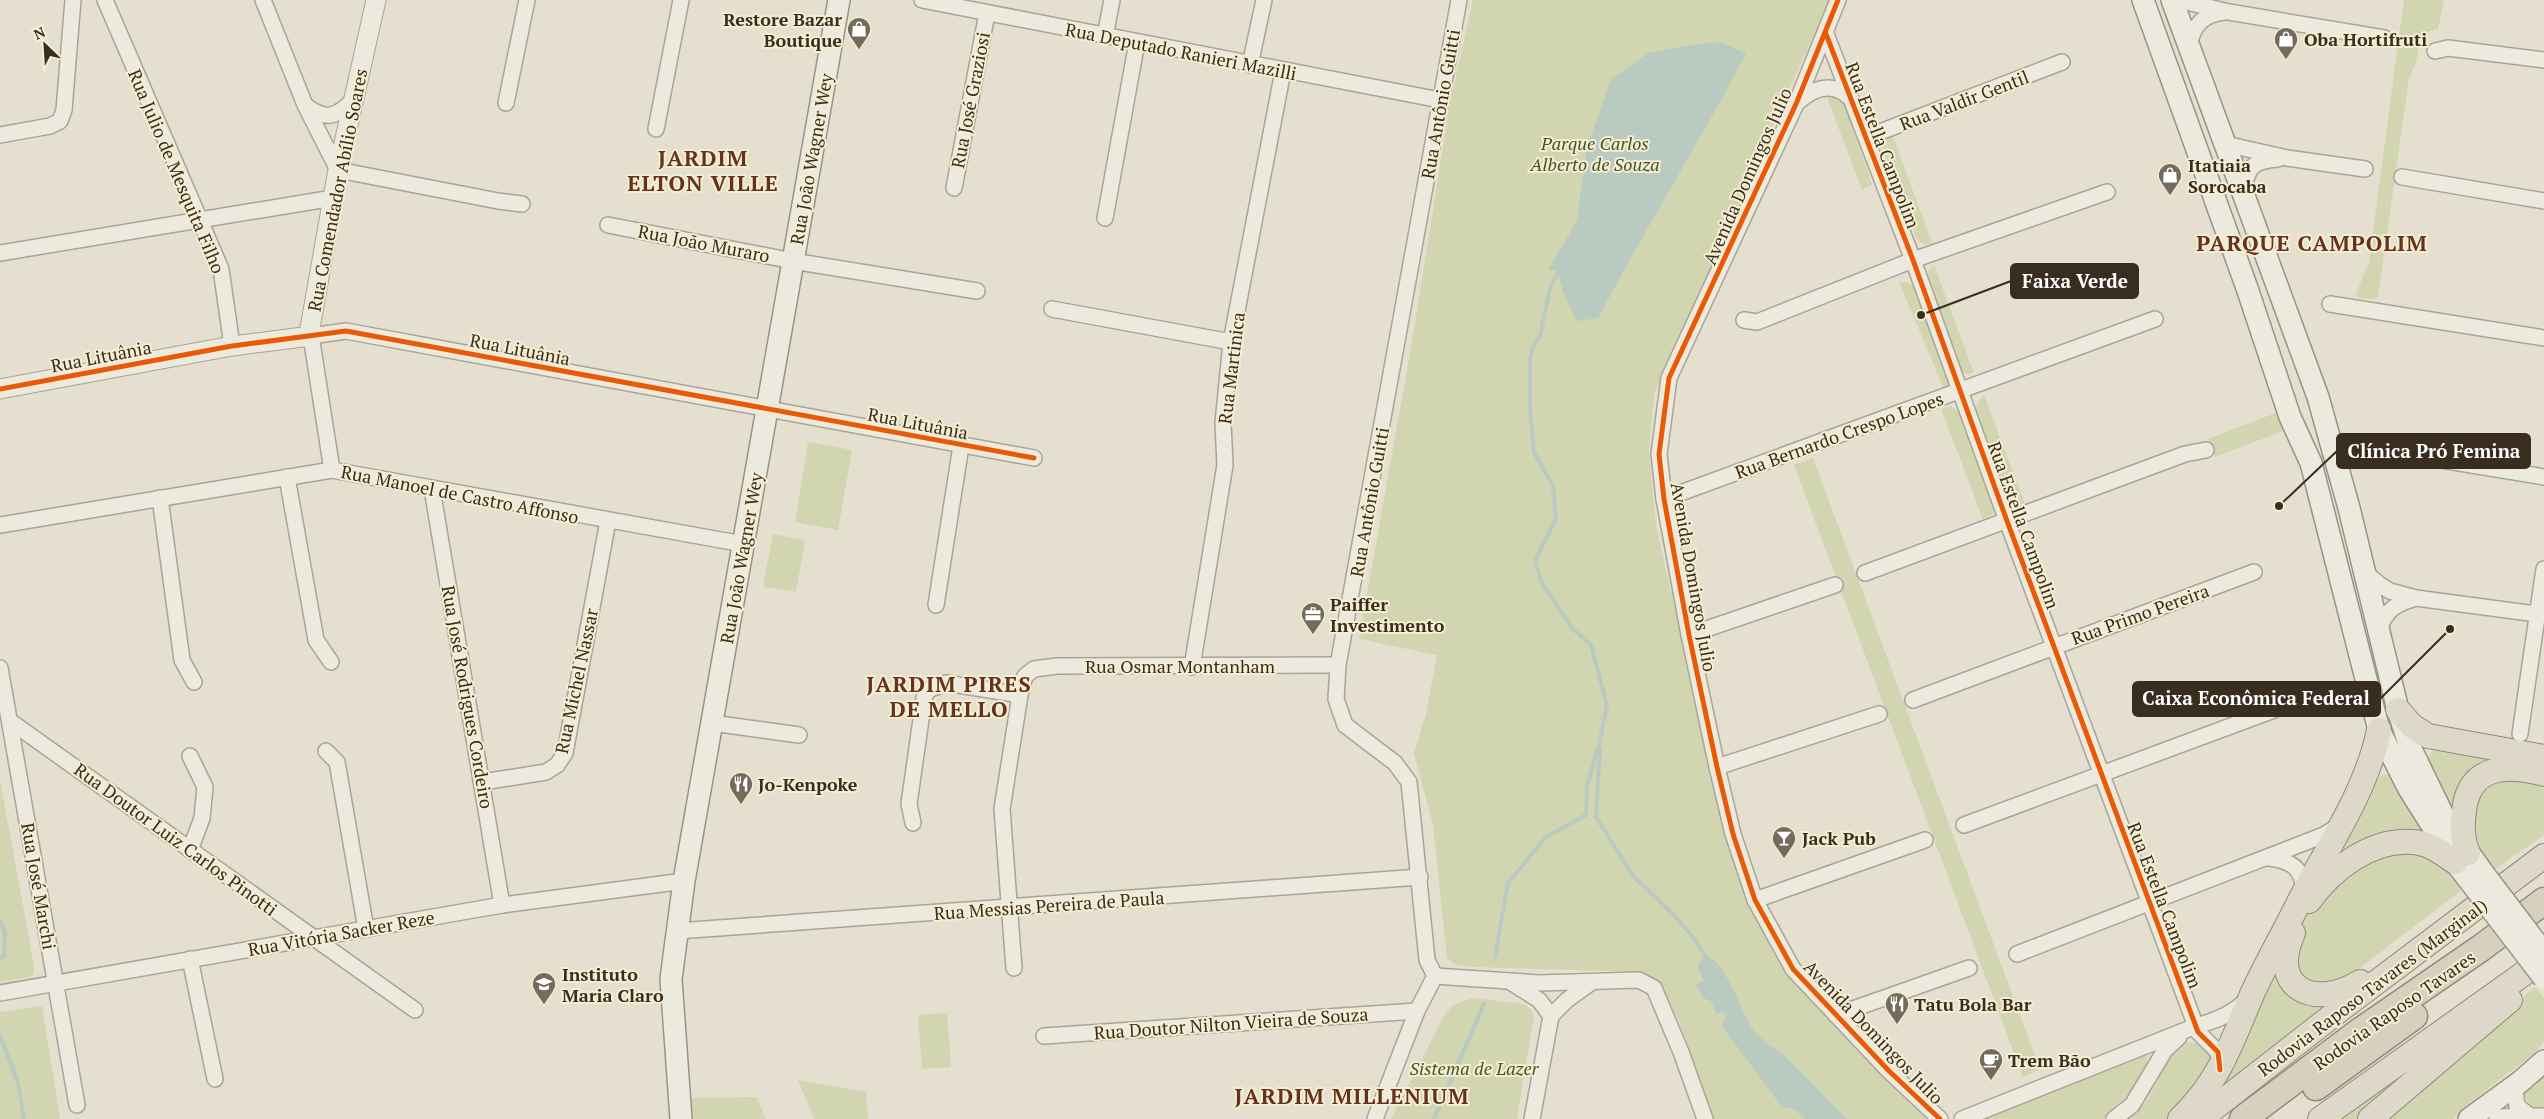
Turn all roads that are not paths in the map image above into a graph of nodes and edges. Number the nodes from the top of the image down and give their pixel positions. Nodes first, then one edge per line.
1 (73, 0) edge
2 (105, 0) edge
3 (263, 0) edge
4 (376, 0) edge
5 (527, 0) edge
6 (681, 0) edge
7 (839, 0) edge
8 (922, 0) edge
9 (1112, 0) edge
10 (1264, 0) edge
11 (1459, 0) edge
12 (1838, 0) edge
13 (1845, 0) edge
14 (2143, 0) edge
15 (2172, 0) edge
16 (2178, 0) edge
17 (2198, 5) junction
18 (2228, 12) junction
19 (987, 13) junction
20 (1832, 16) junction
21 (2195, 26) junction
22 (1826, 34) junction
23 (1105, 36) junction
24 (2384, 38) dead end
25 (1137, 42) junction
26 (2189, 48) junction
27 (2435, 51) dead end
28 (2544, 60) edge
29 (2062, 62) dead end
30 (1250, 65) junction
31 (1283, 71) junction
32 (1850, 98) junction
33 (353, 100) junction
34 (1440, 100) junction
35 (506, 103) dead end
36 (1796, 104) junction
37 (305, 105) junction
38 (656, 129) dead end
39 (0, 135) edge
40 (1867, 137) junction
41 (2225, 144) junction
42 (2287, 158) junction
43 (2364, 169) dead end
44 (338, 170) junction
45 (2402, 177) dead end
46 (954, 188) dead end
47 (2107, 192) dead end
48 (2242, 192) junction
49 (333, 198) junction
50 (2544, 201) edge
51 (522, 204) dead end
52 (1105, 218) dead end
53 (200, 219) junction
54 (608, 225) dead end
55 (0, 253) edge
56 (1913, 260) junction
57 (793, 261) junction
58 (977, 291) dead end
59 (2330, 304) dead end
60 (1052, 309) dead end
61 (2155, 319) dead end
62 (1744, 320) dead end
63 (311, 336) junction
64 (2544, 338) edge
65 (1231, 342) junction
66 (232, 346) junction
67 (0, 389) edge
68 (1961, 390) junction
69 (768, 409) junction
70 (961, 446) junction
71 (2206, 450) dead end
72 (2393, 452) dead end
73 (1034, 458) dead end
74 (332, 470) junction
75 (2544, 476) edge
76 (287, 477) junction
77 (432, 489) junction
78 (160, 498) junction
79 (1664, 499) junction
80 (608, 521) junction
81 (2007, 521) junction
82 (0, 524) edge
83 (743, 544) junction
84 (2544, 569) edge
85 (2254, 572) dead end
86 (2365, 572) junction
87 (1865, 573) dead end
88 (1835, 585) dead end
89 (2416, 598) junction
90 (936, 605) dead end
91 (2541, 614) edge
92 (2380, 628) junction
93 (1689, 635) junction
94 (2053, 646) junction
95 (331, 662) dead end
96 (1338, 665) junction
97 (1192, 667) junction
98 (0, 668) edge
99 (194, 682) dead end
100 (1020, 695) junction
101 (1913, 700) dead end
102 (2274, 710) dead end
103 (2398, 710) junction
104 (1879, 714) dead end
105 (10, 720) junction
106 (712, 723) junction
107 (2379, 730) junction
108 (2520, 734) dead end
109 (799, 735) dead end
110 (326, 751) dead end
111 (190, 756) dead end
112 (2544, 756) edge
113 (1718, 767) junction
114 (2101, 773) junction
115 (2544, 774) edge
116 (483, 782) junction
117 (913, 823) dead end
118 (2340, 824) junction
119 (1964, 825) dead end
120 (1925, 840) dead end
121 (2544, 846) edge
122 (190, 850) junction
123 (2544, 856) edge
124 (2461, 857) junction
125 (2266, 858) junction
126 (1420, 877) junction
127 (2478, 879) junction
128 (684, 881) junction
129 (2303, 894) junction
130 (1755, 900) junction
131 (2544, 901) edge
132 (2149, 902) junction
133 (502, 905) junction
134 (1008, 908) junction
135 (2467, 915) junction
136 (2544, 922) edge
137 (366, 929) junction
138 (677, 931) junction
139 (2439, 935) junction
140 (315, 938) junction
141 (2017, 954) dead end
142 (2544, 954) edge
143 (190, 959) junction
144 (2544, 959) edge
145 (1014, 968) dead end
146 (1968, 968) dead end
147 (2544, 971) edge
148 (1435, 976) junction
149 (2544, 978) edge
150 (1509, 981) junction
151 (1592, 981) junction
152 (56, 983) junction
153 (2254, 990) junction
154 (0, 993) edge
155 (415, 1010) dead end
156 (1417, 1011) junction
157 (1836, 1015) junction
158 (1552, 1016) junction
159 (2196, 1026) junction
160 (1044, 1036) dead end
161 (2146, 1048) junction
162 (2544, 1061) edge
163 (2154, 1070) junction
164 (2220, 1070) junction
165 (215, 1078) dead end
166 (2520, 1082) junction
167 (1699, 1102) junction
168 (77, 1105) dead end
169 (1977, 1116) edge
170 (2537, 1116) edge
171 (681, 1119) edge
172 (1375, 1119) edge
173 (1532, 1119) edge
174 (1692, 1119) edge
175 (1705, 1119) edge
176 (1940, 1119) edge
177 (1962, 1119) edge
178 (2114, 1119) edge
179 (2180, 1119) edge
180 (2200, 1119) edge
181 (2243, 1119) edge
182 (2273, 1119) edge
183 (2320, 1119) edge
184 (2370, 1119) edge
185 (2469, 1119) edge

1 - 39 street
2 - 53 street, Rua Julio de Mesquita Filho
3 - 37 street
4 - 33 street, Rua Comendador Abílio Soares
5 - 35 street
6 - 38 street
7 - 57 main road, Rua João Wagner Wey
8 - 19 street, Rua Deputado Ranieri Mazilli
9 - 23 street
10 - 30 street
11 - 34 street, Rua Antônio Guitti
12 - 20 street, Avenida Domingos Julio
13 - 20 street
14 - 107 main road
15 - 26 main road
16 - 17 street
17 - 18 street
17 - 21 street
18 - 21 street
18 - 24 street
19 - 23 street, Rua Deputado Ranieri Mazilli
19 - 46 street, Rua José Graziosi
20 - 22 street, Avenida Domingos Julio
21 - 26 street
22 - 32 street, Rua Estella Campolim
22 - 36 street, Avenida Domingos Julio
23 - 25 street, Rua Deputado Ranieri Mazilli
25 - 30 street, Rua Deputado Ranieri Mazilli
25 - 52 street
26 - 41 main road
27 - 28 street
29 - 40 street, Rua Valdir Gentil
30 - 31 street, Rua Deputado Ranieri Mazilli
31 - 34 street, Rua Deputado Ranieri Mazilli
31 - 65 street, Rua Martinica
32 - 36 street, Rua Estella Campolim
32 - 40 street, Rua Estella Campolim
33 - 37 street
33 - 44 street, Rua Comendador Abílio Soares
34 - 96 street, Rua Antônio Guitti
36 - 79 street, Avenida Domingos Julio
37 - 44 street
40 - 56 street, Rua Estella Campolim
41 - 42 street
41 - 48 main road
42 - 43 street
42 - 48 street
44 - 49 street, Rua Comendador Abílio Soares
44 - 51 street
45 - 50 street
47 - 56 street
48 - 86 main road
49 - 53 street
49 - 63 street, Rua Comendador Abílio Soares
53 - 55 street
53 - 66 street, Rua Julio de Mesquita Filho
54 - 57 street, Rua João Muraro
56 - 62 street
56 - 68 street, Rua Estella Campolim
57 - 58 street, Rua João Muraro
57 - 69 main road, Rua João Wagner Wey
59 - 64 street
60 - 65 street
61 - 68 street, Rua Bernardo Crespo Lopes
63 - 66 street, Rua Lituânia
63 - 69 street, Rua Lituânia
63 - 74 street, Rua Comendador Abílio Soares
65 - 97 street, Rua Martinica
66 - 67 street, Rua Lituânia
68 - 79 street, Rua Bernardo Crespo Lopes
68 - 81 street, Rua Estella Campolim
69 - 70 street, Rua Lituânia
69 - 83 main road, Rua João Wagner Wey
70 - 73 street, Rua Lituânia
70 - 90 street
71 - 81 street
72 - 75 street
74 - 76 street, Rua Manoel de Castro Affonso
74 - 77 street, Rua Manoel de Castro Affonso
76 - 78 street, Rua Manoel de Castro Affonso
76 - 95 street
77 - 80 street, Rua Manoel de Castro Affonso
77 - 116 street, Rua José Rodrigues Cordeiro
78 - 82 street, Rua Manoel de Castro Affonso
78 - 99 street
79 - 93 street, Avenida Domingos Julio
80 - 83 street, Rua Manoel de Castro Affonso
80 - 116 street, Rua Michel Nassar
81 - 87 street
81 - 94 street, Rua Estella Campolim
83 - 106 main road, Rua João Wagner Wey
84 - 91 street
85 - 94 street, Rua Primo Pereira
86 - 89 street
86 - 92 main road
88 - 93 street
89 - 91 street
89 - 92 street
91 - 108 street
92 - 103 main road
93 - 113 street, Avenida Domingos Julio
94 - 101 street, Rua Primo Pereira
94 - 114 street, Rua Estella Campolim
96 - 97 street, Rua Osmar Montanham
96 - 126 street, Rua Antônio Guitti
97 - 100 street, Rua Osmar Montanham
98 - 105 street, Rua José Marchi
100 - 117 street
100 - 134 street
102 - 114 street
103 - 112 highway
103 - 124 main road
104 - 113 street
105 - 122 street, Rua Doutor Luiz Carlos Pinotti
105 - 152 street, Rua José Marchi
106 - 109 street
106 - 128 main road, Rua João Wagner Wey
107 - 118 highway
107 - 124 main road
110 - 137 street
111 - 122 street
113 - 130 street, Avenida Domingos Julio
114 - 119 street
114 - 132 street, Rua Estella Campolim
115 - 124 highway
116 - 133 street, Rua José Rodrigues Cordeiro
118 - 125 street
118 - 129 highway
120 - 130 street
121 - 135 highway
122 - 140 street, Rua Doutor Luiz Carlos Pinotti
123 - 135 highway, Rodovia Raposo Tavares (Marginal)
124 - 127 main road
124 - 139 highway
125 - 129 street
125 - 132 street
126 - 134 street, Rua Messias Pereira de Paula
126 - 148 street, Rua Antônio Guitti
127 - 142 main road, bridge
127 - 149 main road, bridge
128 - 133 street, Rua Vitória Sacker Reze
128 - 138 main road, Rua João Wagner Wey
129 - 153 highway
130 - 157 street, Avenida Domingos Julio
131 - 181 highway, Rodovia Raposo Tavares
132 - 141 street
132 - 159 street, Rua Estella Campolim
133 - 137 street, Rua Vitória Sacker Reze
134 - 138 street, Rua Messias Pereira de Paula
134 - 145 street
135 - 139 highway, Rodovia Raposo Tavares (Marginal)
136 - 182 highway, Rodovia Raposo Tavares
137 - 140 street, Rua Vitória Sacker Reze
138 - 171 main road, Rua João Wagner Wey
139 - 180 highway, Rodovia Raposo Tavares (Marginal)
140 - 143 street, Rua Vitória Sacker Reze
140 - 155 street, Rua Doutor Luiz Carlos Pinotti
143 - 152 street, Rua Vitória Sacker Reze
143 - 165 street
144 - 183 highway
146 - 157 street
147 - 184 highway
148 - 150 street
148 - 156 street
150 - 151 street
150 - 158 street
151 - 158 street
151 - 167 street
152 - 154 street, Rua Vitória Sacker Reze
152 - 168 street, Rua José Marchi
153 - 159 street
153 - 164 highway
156 - 160 street, Rua Doutor Nilton Vieira de Souza
156 - 172 street
157 - 176 street, Avenida Domingos Julio
158 - 173 street
159 - 161 street
159 - 163 street
159 - 164 street, Rua Estella Campolim
161 - 163 street
161 - 169 street
162 - 166 main road
163 - 178 street
164 - 179 highway
166 - 170 street
166 - 185 main road
167 - 174 street
167 - 175 street
169 - 177 street

